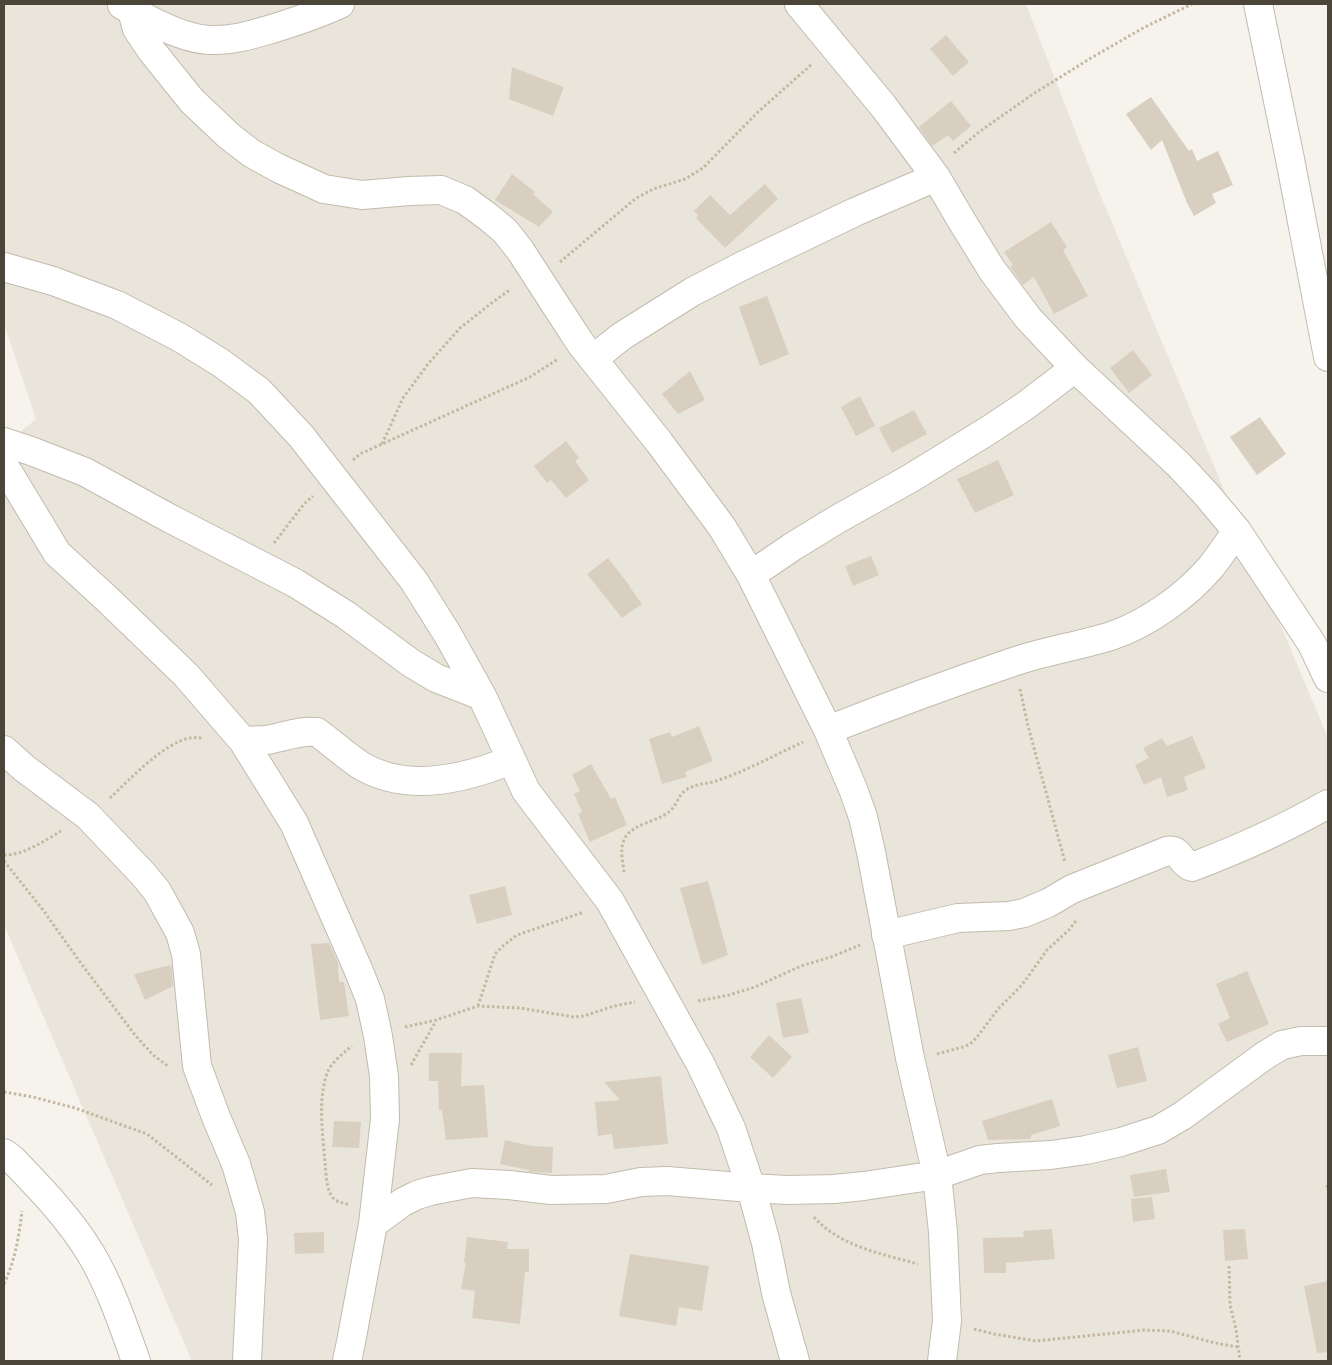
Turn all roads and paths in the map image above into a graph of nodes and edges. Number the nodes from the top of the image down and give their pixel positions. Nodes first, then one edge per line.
1 (340, 4) edge
2 (799, 4) edge
3 (1192, 4) edge
4 (1258, 4) edge
5 (129, 6) edge
6 (832, 45) junction
7 (936, 177) junction
8 (4, 267) edge
9 (541, 283) junction
10 (587, 351) junction
11 (1328, 357) edge
12 (1075, 368) junction
13 (4, 442) edge
14 (382, 444) junction
15 (4, 466) edge
16 (334, 478) junction
17 (1237, 531) junction
18 (255, 563) junction
19 (751, 575) junction
20 (1328, 678) edge
21 (482, 696) junction
22 (828, 730) junction
23 (243, 741) junction
24 (4, 750) edge
25 (511, 760) junction
26 (1328, 804) edge
27 (88, 816) junction
28 (4, 855) edge
29 (4, 861) edge
30 (610, 901) junction
31 (886, 935) junction
32 (667, 1003) junction
33 (478, 1006) junction
34 (378, 1036) junction
35 (1328, 1041) edge
36 (197, 1066) junction
37 (4, 1092) edge
38 (4, 1153) edge
39 (26, 1173) junction
40 (937, 1175) junction
41 (212, 1186) dead end
42 (751, 1188) junction
43 (806, 1189) junction
44 (375, 1211) junction
45 (1229, 1266) dead end
46 (944, 1272) junction
47 (4, 1284) edge
48 (947, 1322) junction
49 (1238, 1347) junction
50 (136, 1361) edge
51 (247, 1361) edge
52 (346, 1361) edge
53 (795, 1361) edge
54 (942, 1361) edge
55 (1240, 1361) edge

1 - 5 street
2 - 6 street
3 - 7 path
4 - 11 street
5 - 9 street
6 - 7 street
6 - 9 path
7 - 10 street
7 - 12 street
8 - 16 street
9 - 10 street
9 - 14 path
10 - 14 path
10 - 19 street
12 - 17 street
12 - 19 street
13 - 18 street
14 - 16 path
15 - 23 street
16 - 18 path
16 - 21 street
17 - 20 street
17 - 22 street
18 - 21 street
19 - 22 street
21 - 25 street
22 - 30 path
22 - 31 street
23 - 25 street
23 - 27 path
23 - 34 street
24 - 27 street
25 - 30 street
26 - 31 street
27 - 28 path
27 - 36 street
29 - 36 path
30 - 32 street
30 - 33 path
31 - 32 path
31 - 40 street
32 - 33 path
32 - 42 street
33 - 34 path
34 - 44 street
34 - 44 path
35 - 40 street
36 - 51 street
37 - 41 path
38 - 39 street
39 - 47 path
39 - 50 street
40 - 43 street
40 - 46 street
42 - 43 street
42 - 44 street
42 - 53 street
43 - 46 path
44 - 52 street
45 - 49 path
46 - 48 street
48 - 49 path
48 - 54 street
49 - 55 path

